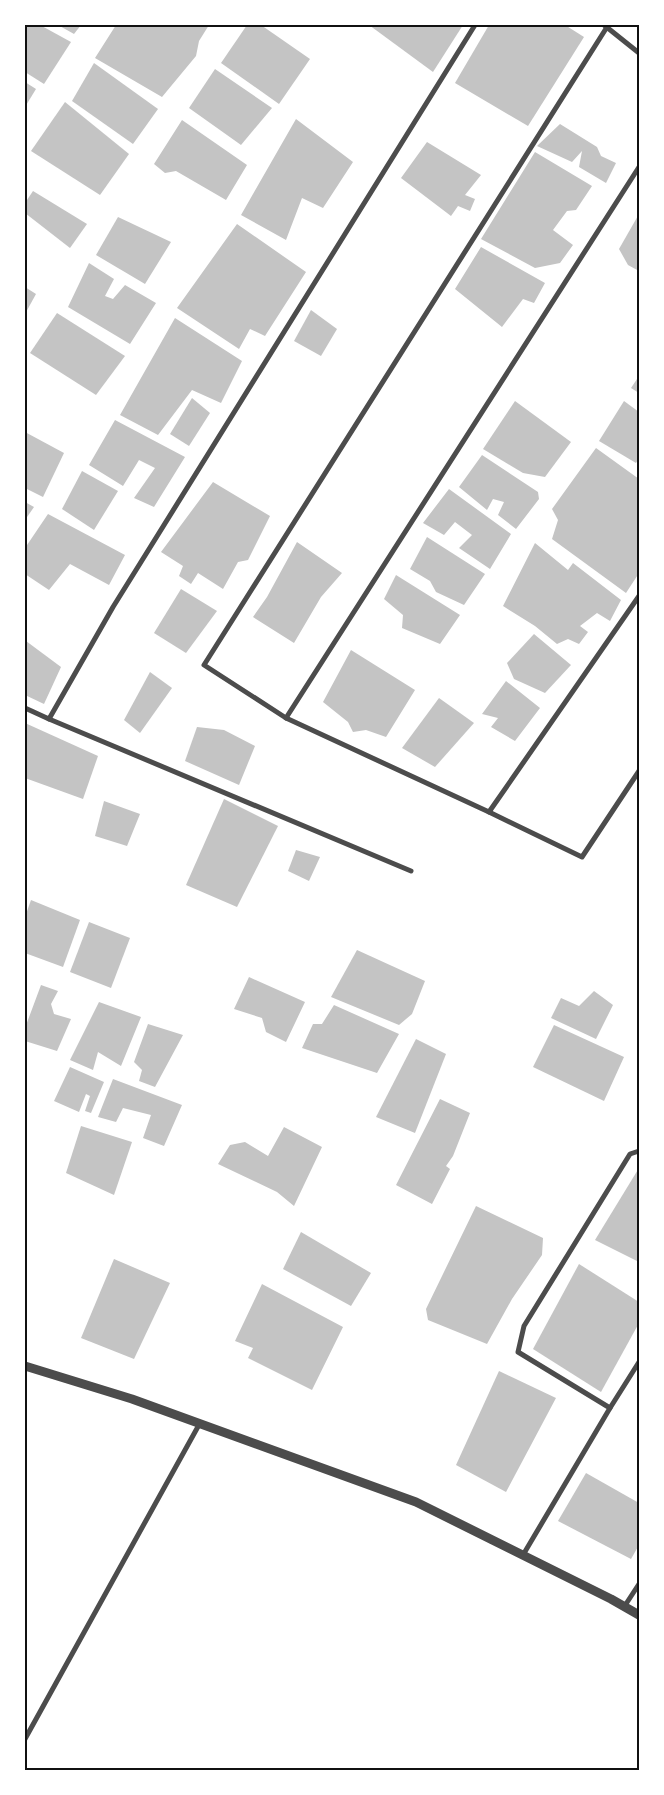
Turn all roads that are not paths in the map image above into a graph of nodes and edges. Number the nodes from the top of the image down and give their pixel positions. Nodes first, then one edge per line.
1 (475, 25) edge
2 (605, 26) edge
3 (639, 53) edge
4 (639, 167) edge
5 (639, 596) edge
6 (25, 708) edge
7 (286, 718) junction
8 (49, 719) junction
9 (639, 771) edge
10 (490, 812) junction
11 (411, 870) dead end
12 (639, 1151) edge
13 (639, 1362) edge
14 (25, 1366) edge
15 (610, 1408) junction
16 (200, 1423) junction
17 (523, 1556) junction
18 (639, 1584) edge
19 (624, 1607) junction
20 (639, 1615) edge
21 (25, 1739) edge

1 - 8 street
2 - 3 street
2 - 7 street
4 - 7 street
5 - 10 street
6 - 8 street
7 - 10 street
8 - 11 street
9 - 10 street
12 - 15 street
13 - 15 street
14 - 16 street
15 - 17 street
16 - 17 street
16 - 21 street
17 - 19 street
18 - 19 street
19 - 20 street

